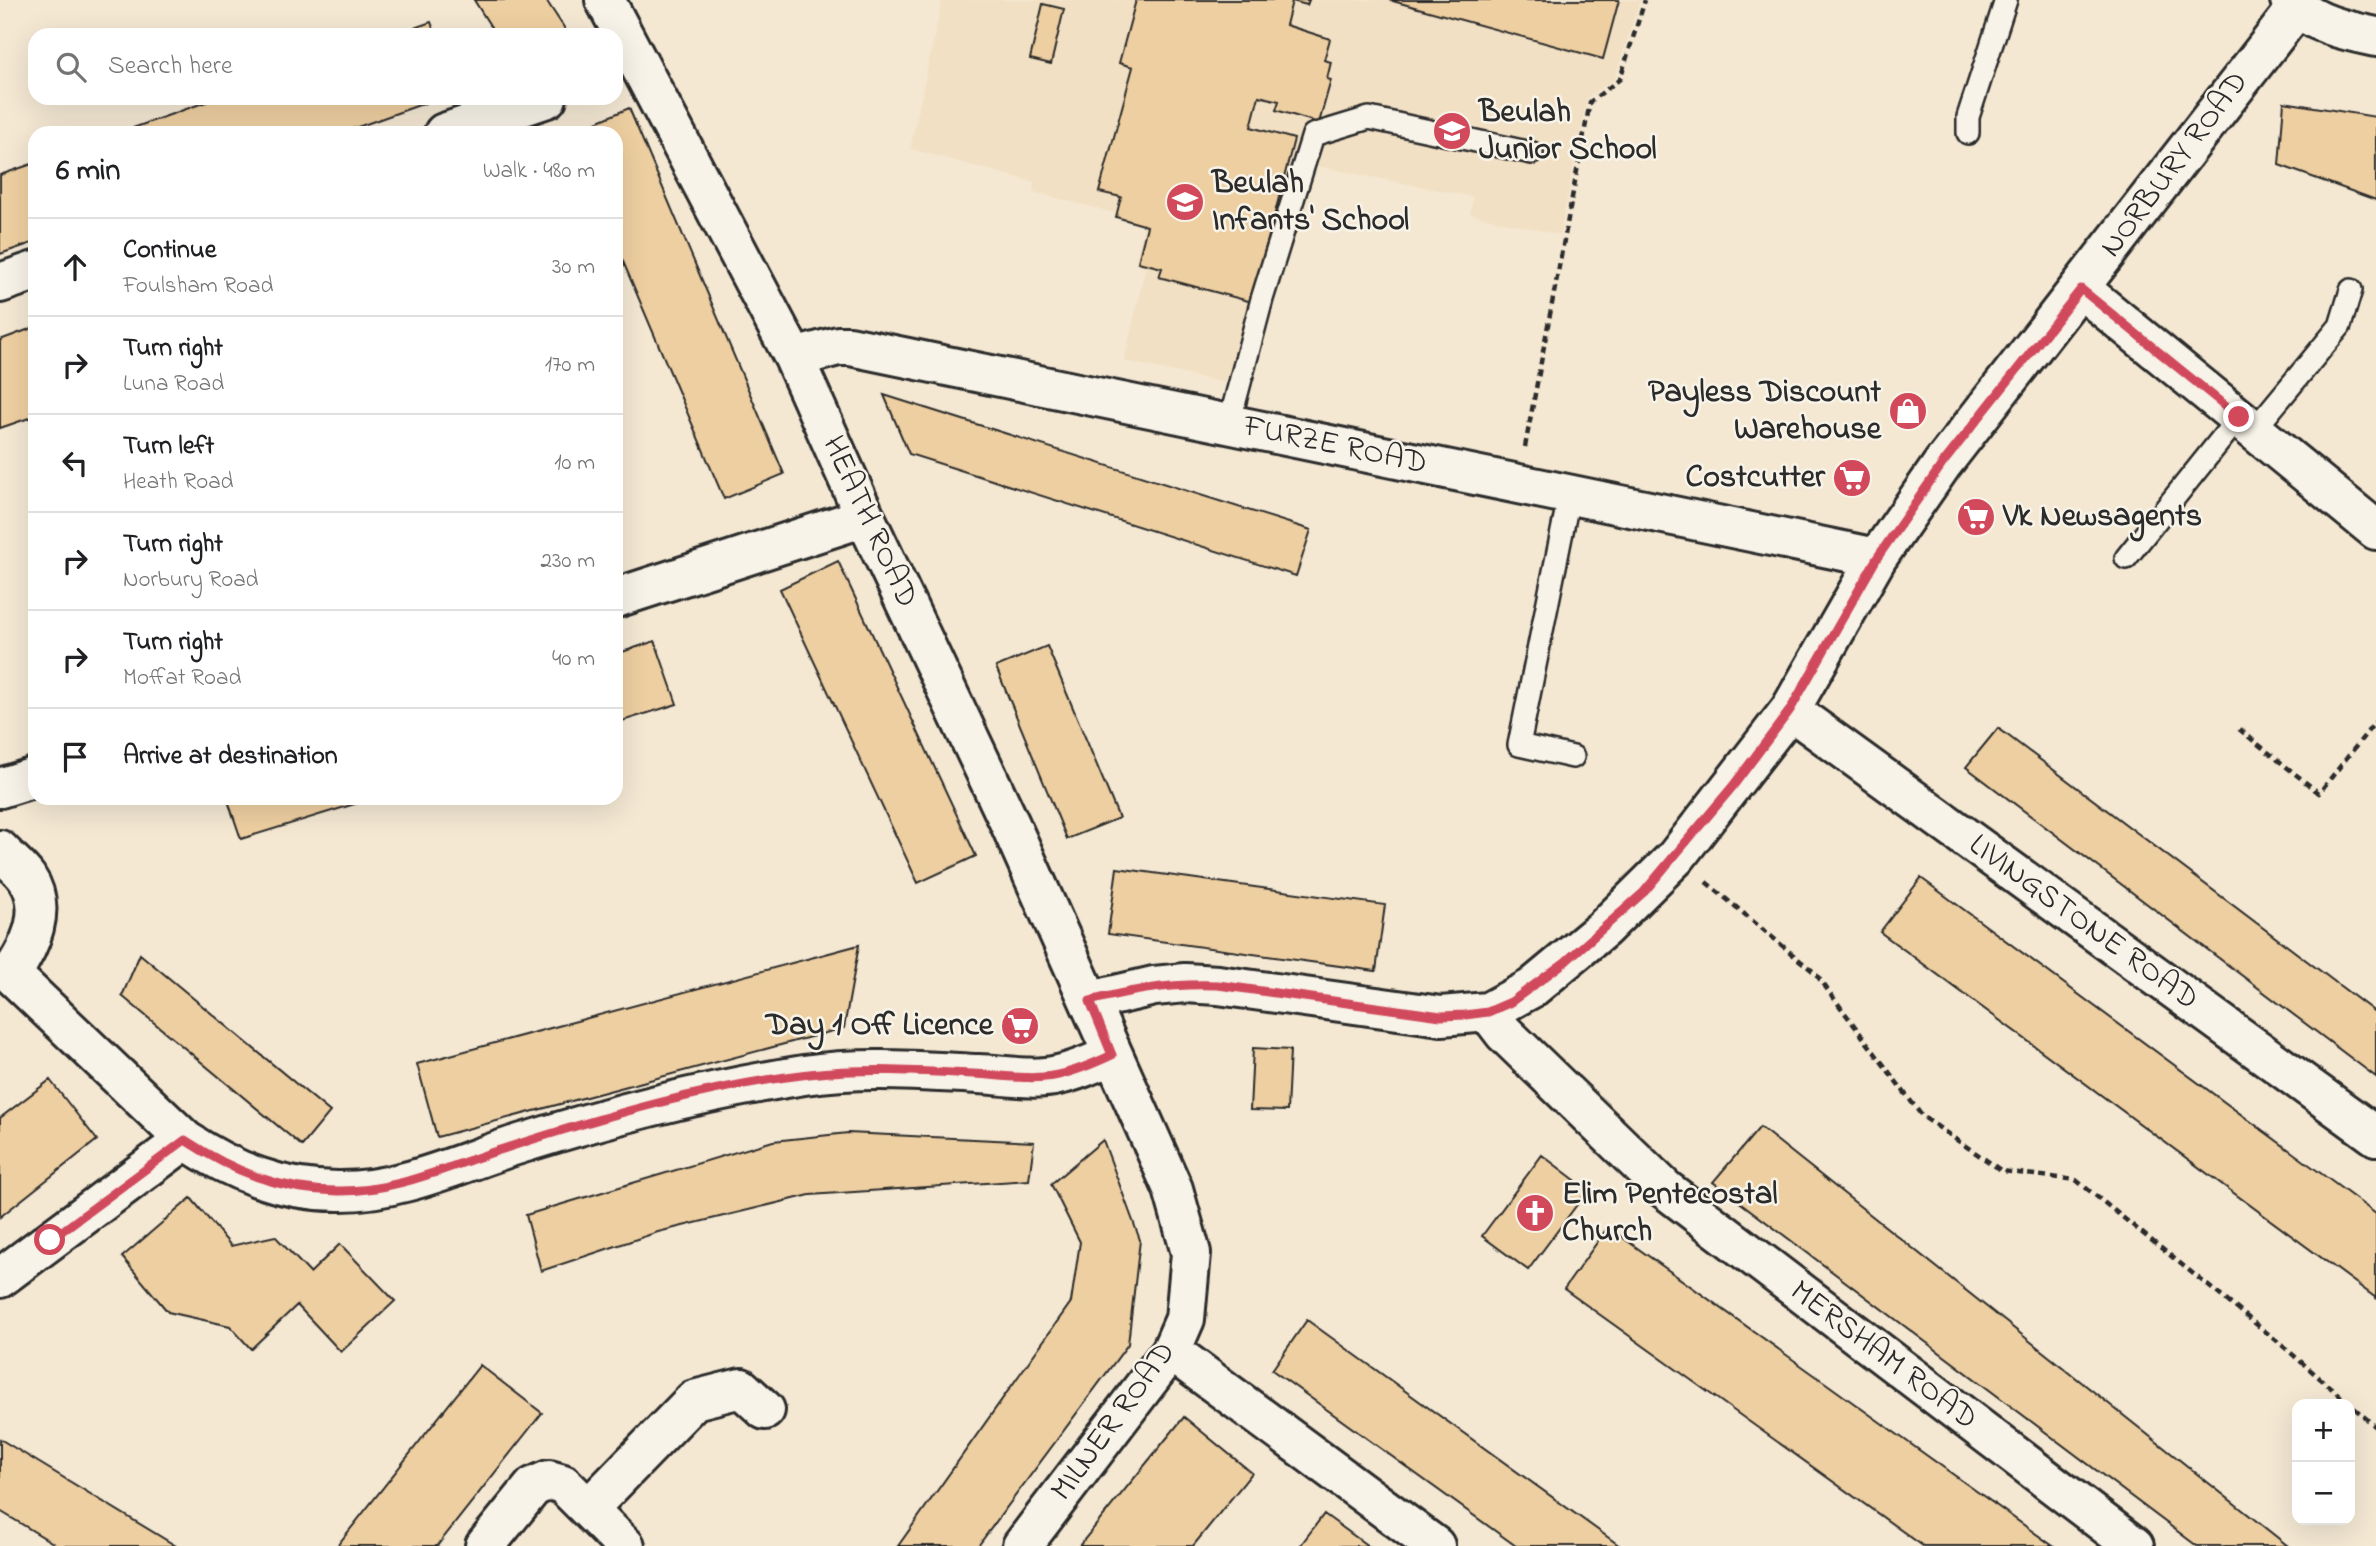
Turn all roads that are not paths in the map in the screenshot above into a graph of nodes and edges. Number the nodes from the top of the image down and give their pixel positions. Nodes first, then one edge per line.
1 (605, 0) edge
2 (2006, 0) edge
3 (2294, 4) edge
4 (615, 28) edge
5 (2376, 37) edge
6 (623, 52) edge
7 (629, 70) edge
8 (526, 105) edge
9 (465, 126) edge
10 (1968, 133) dead end
11 (1532, 153) dead end
12 (28, 273) edge
13 (0, 283) edge
14 (2081, 289) junction
15 (2351, 290) dead end
16 (794, 358) junction
17 (1229, 424) junction
18 (2247, 424) junction
19 (1569, 497) junction
20 (865, 517) junction
21 (2376, 530) edge
22 (1877, 558) junction
23 (2126, 558) dead end
24 (623, 596) edge
25 (1790, 710) junction
26 (1573, 757) dead end
27 (28, 779) edge
28 (0, 788) edge
29 (0, 850) edge
30 (6, 978) edge
31 (1090, 1001) junction
32 (1488, 1012) junction
33 (1112, 1055) junction
34 (2376, 1136) edge
35 (185, 1140) junction
36 (0, 1278) edge
37 (1171, 1351) junction
38 (765, 1410) dead end
39 (588, 1509) junction
40 (485, 1546) edge
41 (625, 1546) edge
42 (1022, 1546) edge
43 (1435, 1546) edge
44 (2134, 1546) edge

1 - 4 street, HEATH ROAD
2 - 10 lane
3 - 5 street
3 - 14 street, NORBURY ROAD
6 - 7 street, HEATH ROAD
7 - 16 street, HEATH ROAD
8 - 9 street
11 - 17 lane
12 - 13 street
14 - 18 street
14 - 22 street, NORBURY ROAD
15 - 18 lane
16 - 17 street, FURZE ROAD
16 - 20 street, HEATH ROAD
17 - 19 street, FURZE ROAD
18 - 21 street
18 - 23 lane
19 - 22 street, FURZE ROAD
19 - 26 lane
20 - 24 street
20 - 31 street, HEATH ROAD
22 - 25 street, NORBURY ROAD
25 - 32 street, NORBURY ROAD
25 - 34 street, LIVINGSTONE ROAD
27 - 28 street
29 - 30 street
30 - 35 street
31 - 32 street, NORBURY ROAD
31 - 33 street, HEATH ROAD
32 - 44 street, MERSHAM ROAD
33 - 35 street
33 - 37 street, MILNER ROAD
35 - 36 street
37 - 42 street, MILNER ROAD
37 - 43 street
38 - 39 street
39 - 40 street
39 - 41 street

